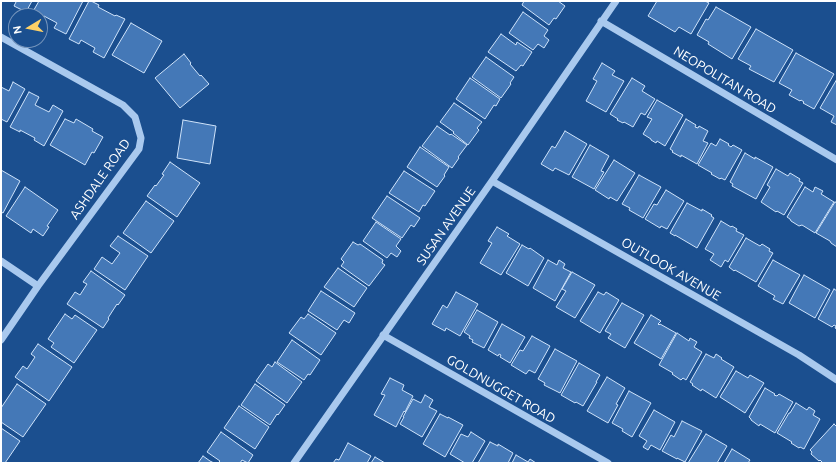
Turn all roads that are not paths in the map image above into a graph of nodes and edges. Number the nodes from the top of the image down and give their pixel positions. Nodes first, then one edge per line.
1 (616, 1) edge
2 (601, 21) junction
3 (1, 37) edge
4 (837, 160) edge
5 (492, 181) junction
6 (1, 261) edge
7 (38, 286) junction
8 (383, 335) junction
9 (1, 340) edge
10 (837, 380) edge
11 (294, 463) edge
12 (608, 463) edge

1 - 2 street, SUSAN AVENUE
2 - 4 street, NEOPOLITAN ROAD
2 - 5 street, SUSAN AVENUE
3 - 7 street, ASHDALE ROAD
5 - 8 street, SUSAN AVENUE
5 - 10 street, OUTLOOK AVENUE
6 - 7 street
7 - 9 street, ASHDALE ROAD
8 - 11 street, SUSAN AVENUE
8 - 12 street, GOLDNUGGET ROAD

